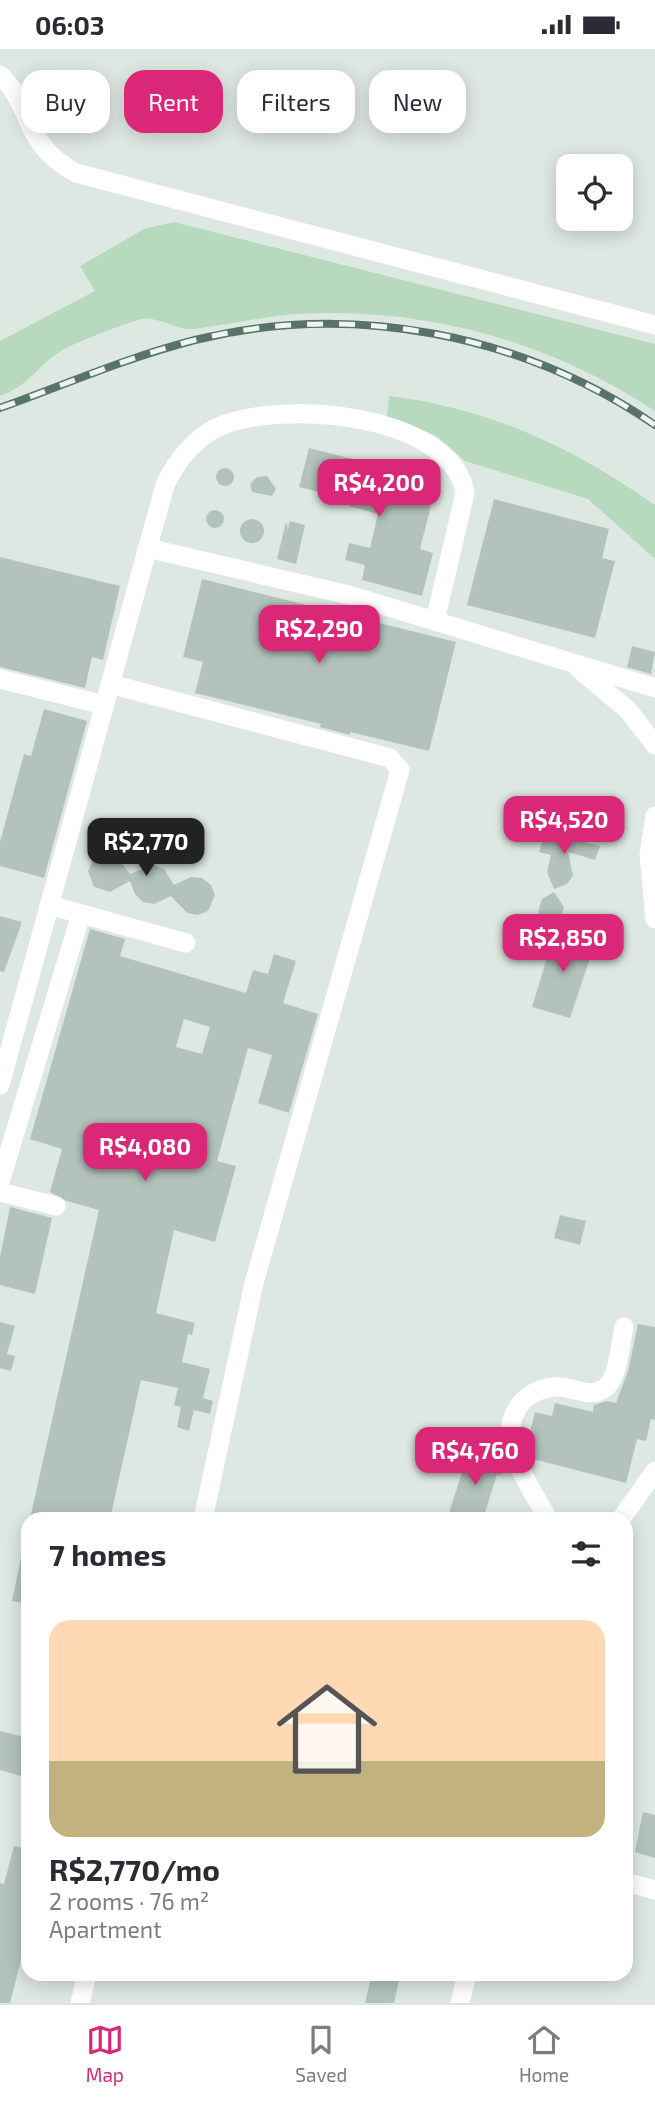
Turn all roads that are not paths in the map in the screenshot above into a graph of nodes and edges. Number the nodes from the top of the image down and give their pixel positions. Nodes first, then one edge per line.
1 (0, 75) edge
2 (655, 325) edge
3 (147, 548) junction
4 (435, 621) junction
5 (560, 658) junction
6 (0, 679) edge
7 (110, 684) junction
8 (655, 688) edge
9 (104, 705) junction
10 (655, 745) edge
11 (655, 815) edge
12 (654, 889) edge
13 (50, 905) junction
14 (81, 914) junction
15 (655, 919) edge
16 (186, 943) dead end
17 (0, 1085) edge
18 (0, 1182) edge
19 (0, 1192) edge
20 (56, 1206) dead end
21 (624, 1327) dead end
22 (655, 1471) edge
23 (205, 1512) edge
24 (544, 1512) edge
25 (626, 1512) edge
26 (633, 1884) edge
27 (655, 1890) edge
28 (85, 1981) edge
29 (465, 1981) edge
30 (80, 2003) edge
31 (460, 2003) edge

1 - 2 street
3 - 4 street
3 - 4 street
3 - 7 street
4 - 5 street
5 - 8 street
5 - 10 street
6 - 9 street
7 - 9 street
7 - 23 street
9 - 13 street
11 - 12 street
12 - 15 street
13 - 14 street
13 - 17 street
14 - 16 street
14 - 18 street
19 - 20 street
21 - 24 street
22 - 25 street
26 - 27 street
28 - 30 street
29 - 31 street

